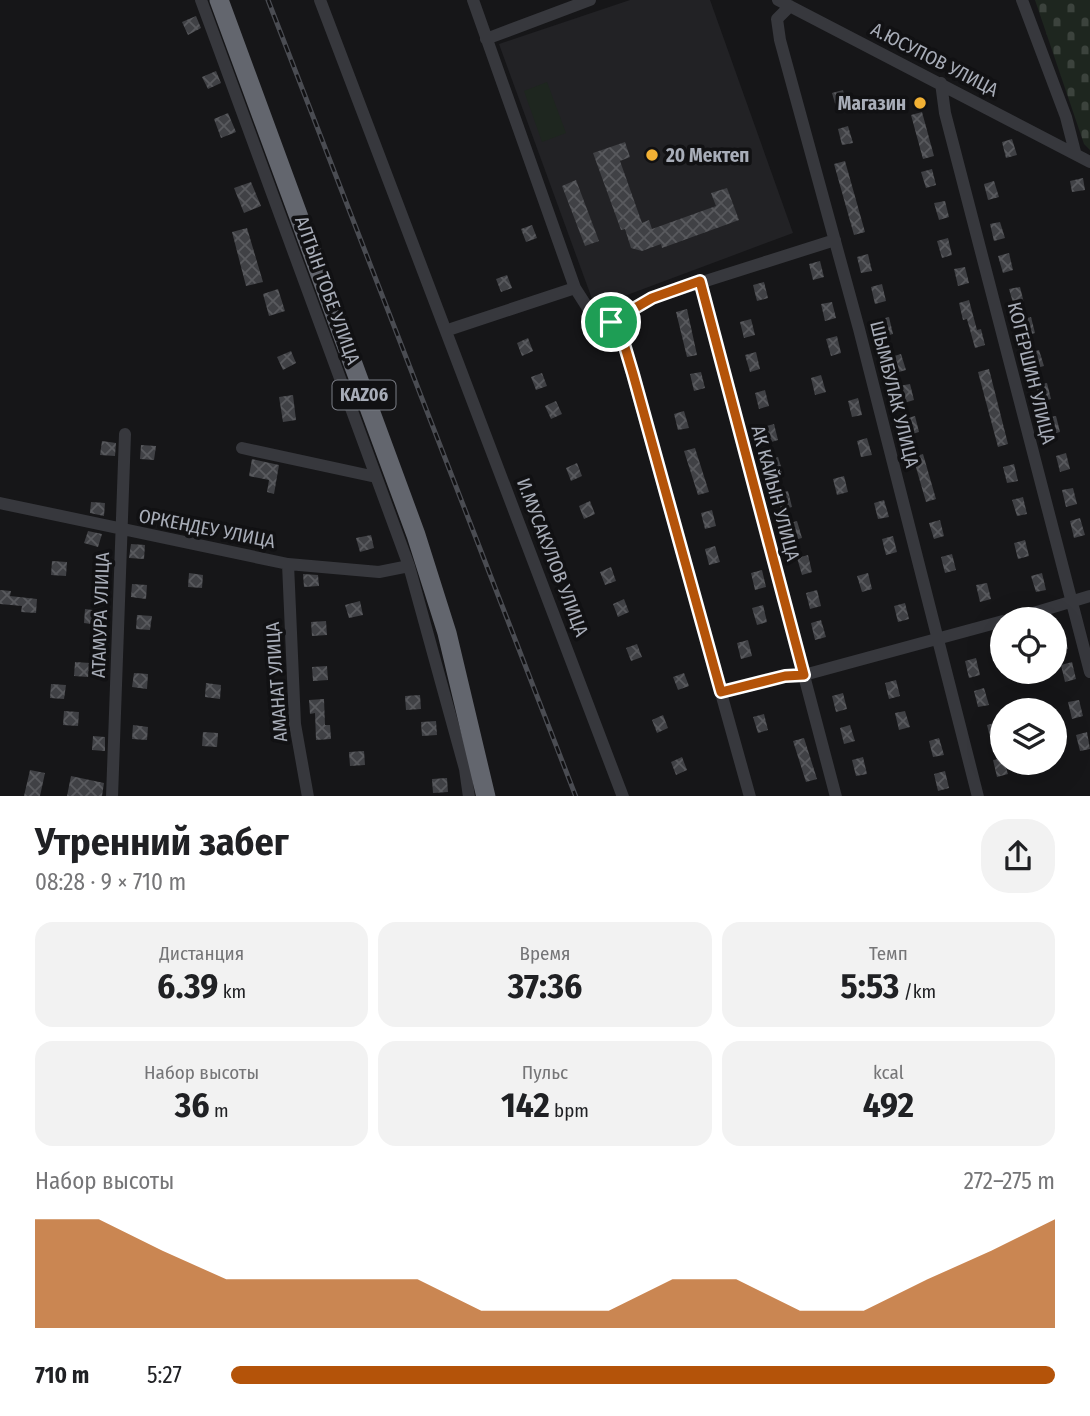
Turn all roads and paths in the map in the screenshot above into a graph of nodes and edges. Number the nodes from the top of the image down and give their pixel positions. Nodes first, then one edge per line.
1 (201, 0) edge
2 (219, 0) edge
3 (231, 0) edge
4 (320, 0) edge
5 (473, 0) edge
6 (590, 0) edge
7 (778, 0) edge
8 (1022, 0) edge
9 (790, 6) junction
10 (486, 39) junction
11 (941, 83) junction
12 (1075, 152) junction
13 (1090, 162) edge
14 (835, 240) junction
15 (700, 281) junction
16 (575, 288) junction
17 (611, 322) junction
18 (448, 330) junction
19 (125, 434) dead end
20 (242, 447) dead end
21 (376, 477) junction
22 (0, 503) edge
23 (123, 531) junction
24 (288, 564) junction
25 (409, 566) junction
26 (1090, 596) edge
27 (1070, 601) junction
28 (1051, 607) edge
29 (990, 625) edge
30 (938, 639) junction
31 (1090, 673) edge
32 (804, 675) junction
33 (721, 692) junction
34 (112, 796) edge
35 (308, 796) edge
36 (469, 796) edge
37 (486, 796) edge
38 (498, 796) edge
39 (624, 796) edge
40 (750, 796) edge
41 (835, 796) edge
42 (978, 796) edge

1 - 21 street, АЛТЫН ТОБЕ УЛИЦА
2 - 37 highway, KАZ06
3 - 38 highway, KАZ06
4 - 18 street, И.МУСАКУЛОВ УЛИЦА
5 - 10 street
6 - 10 street
7 - 9 street, А.ЮСУПОВ УЛИЦА
8 - 12 street
9 - 11 street, А.ЮСУПОВ УЛИЦА
9 - 14 street, ШЫМБУЛАК УЛИЦА
10 - 16 street
11 - 12 street, А.ЮСУПОВ УЛИЦА
11 - 27 street, КОГЕРШИН УЛИЦА
12 - 13 street, А.ЮСУПОВ УЛИЦА
14 - 15 street
14 - 30 street, ШЫМБУЛАК УЛИЦА
15 - 17 street
15 - 32 street, АК КАЙЫН УЛИЦА
16 - 17 street
16 - 18 street
17 - 33 street
18 - 39 street, И.МУСАКУЛОВ УЛИЦА
19 - 23 street, АТАМУРА УЛИЦА
20 - 21 street
21 - 25 street, АЛТЫН ТОБЕ УЛИЦА
22 - 23 street, ОРКЕНДЕУ УЛИЦА
23 - 24 street, ОРКЕНДЕУ УЛИЦА
23 - 34 street, АТАМУРА УЛИЦА
24 - 25 street, ОРКЕНДЕУ УЛИЦА
24 - 35 street, АМАНАТ УЛИЦА
25 - 36 street, АЛТЫН ТОБЕ УЛИЦА
26 - 27 street
27 - 28 street
27 - 31 street, КОГЕРШИН УЛИЦА
29 - 30 street
30 - 32 street
30 - 42 street, ШЫМБУЛАК УЛИЦА
32 - 33 street
32 - 41 street, АК КАЙЫН УЛИЦА
33 - 40 street

